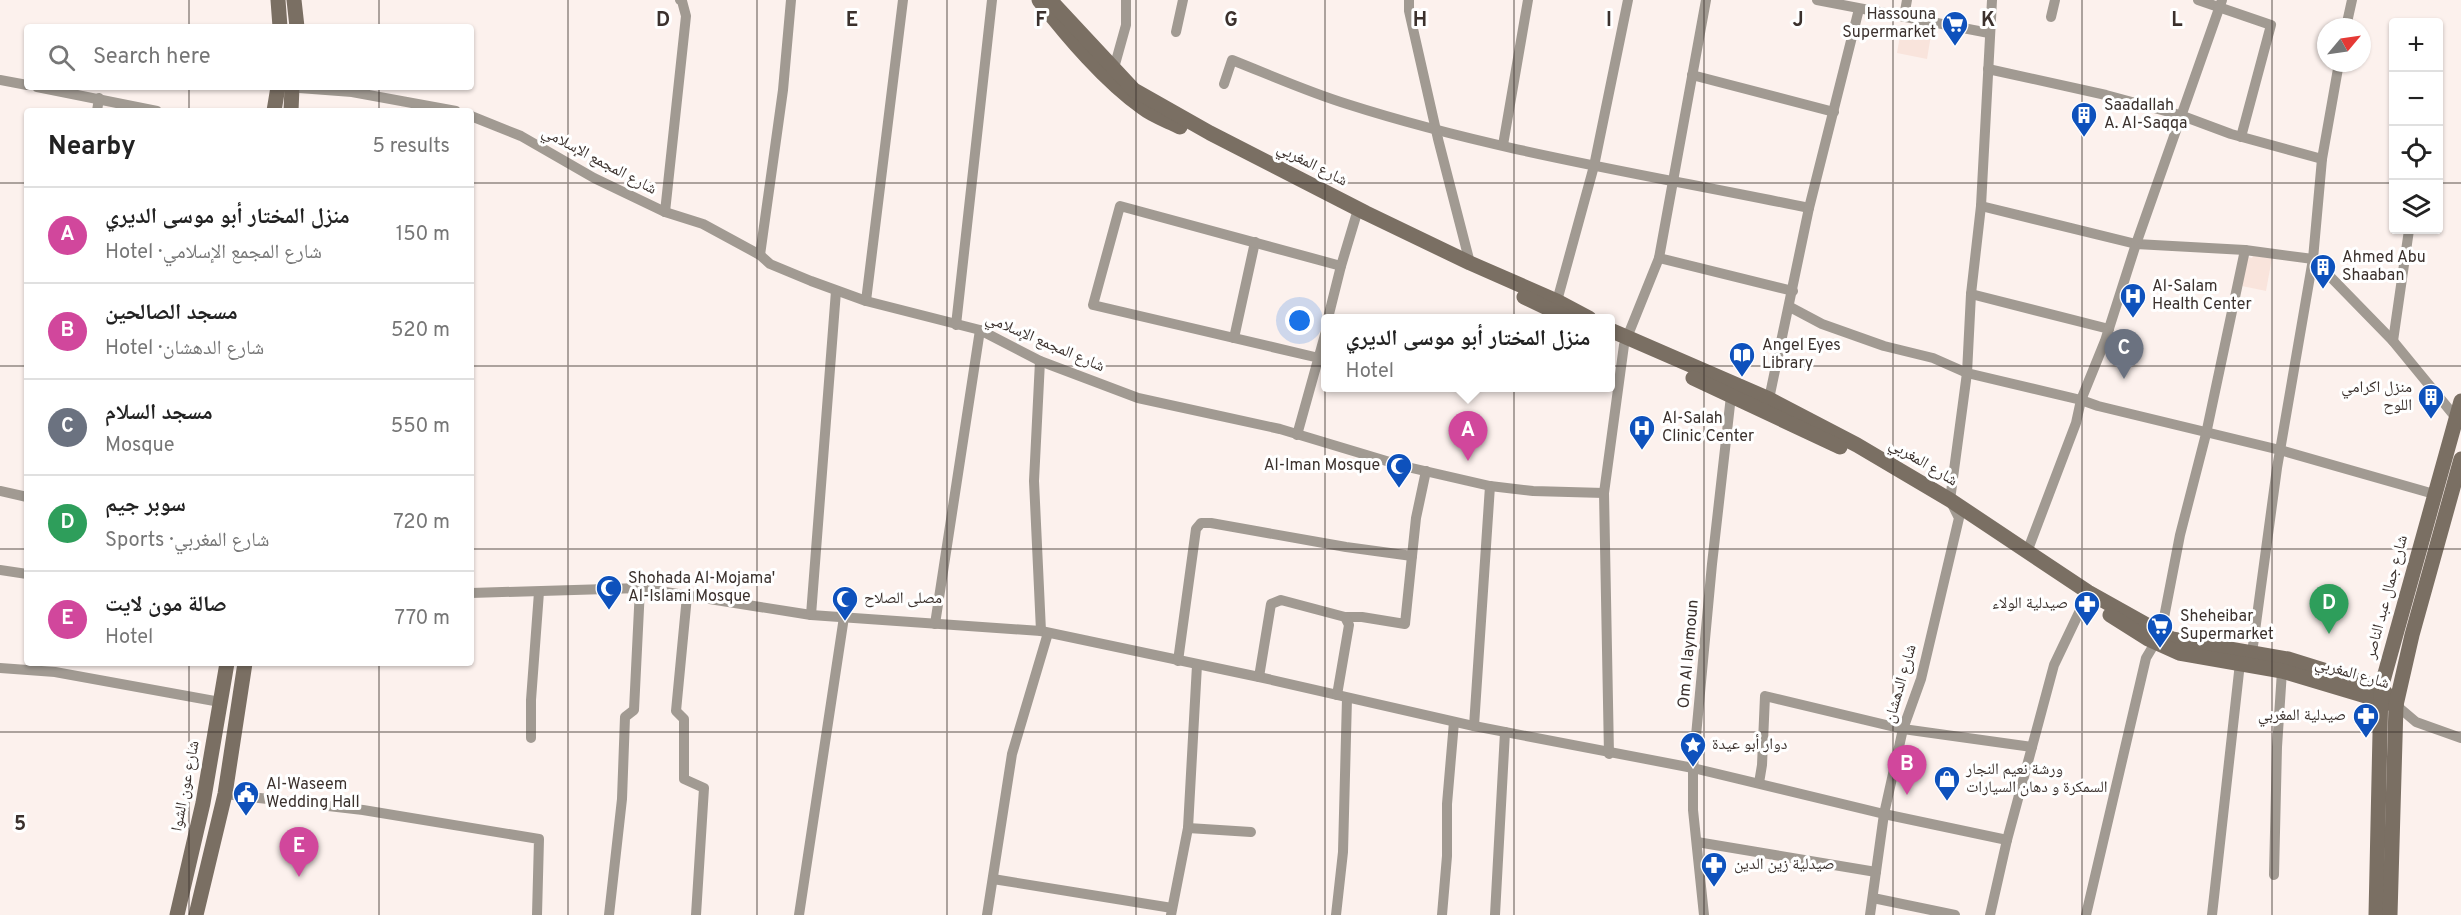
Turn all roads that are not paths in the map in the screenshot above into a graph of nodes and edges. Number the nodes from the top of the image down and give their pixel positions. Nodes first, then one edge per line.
1 (278, 0) edge
2 (294, 0) edge
3 (680, 0) edge
4 (791, 0) edge
5 (903, 0) edge
6 (992, 0) edge
7 (1039, 0) edge
8 (1050, 0) edge
9 (1126, 0) edge
10 (1183, 0) edge
11 (1409, 0) edge
12 (1528, 0) edge
13 (1628, 0) edge
14 (1706, 0) edge
15 (1817, 0) edge
16 (1907, 0) edge
17 (1992, 0) edge
18 (2055, 0) edge
19 (2198, 0) edge
20 (2352, 0) edge
21 (2221, 3) edge
22 (1858, 9) junction
23 (1904, 17) junction
24 (2051, 17) dead end
25 (2348, 18) edge
26 (280, 24) edge
27 (297, 24) edge
28 (1176, 32) dead end
29 (1989, 33) junction
30 (1114, 68) junction
31 (1988, 69) junction
32 (2337, 72) edge
33 (1692, 75) junction
34 (0, 80) edge
35 (24, 84) edge
36 (1224, 84) dead end
37 (54, 90) edge
38 (278, 90) edge
39 (292, 90) edge
40 (328, 90) edge
41 (99, 98) junction
42 (97, 108) edge
43 (144, 108) edge
44 (274, 108) edge
45 (291, 108) edge
46 (440, 108) edge
47 (1834, 112) junction
48 (2180, 116) junction
49 (474, 117) edge
50 (1436, 129) junction
51 (2241, 137) junction
52 (1503, 145) junction
53 (2322, 159) junction
54 (1594, 166) junction
55 (1674, 180) junction
56 (1981, 206) junction
57 (1809, 208) junction
58 (665, 212) junction
59 (1356, 216) junction
60 (2408, 234) edge
61 (1255, 242) junction
62 (2136, 244) junction
63 (2245, 250) junction
64 (760, 255) junction
65 (1659, 258) junction
66 (2313, 259) junction
67 (1470, 263) junction
68 (1341, 266) junction
69 (836, 291) junction
70 (1793, 291) junction
71 (1971, 294) junction
72 (866, 301) junction
73 (1557, 301) junction
74 (1790, 308) junction
75 (1329, 314) edge
76 (1560, 314) edge
77 (1581, 314) edge
78 (956, 325) junction
79 (2109, 328) junction
80 (980, 330) junction
81 (1234, 338) junction
82 (1621, 341) edge
83 (2393, 341) junction
84 (1321, 350) edge
85 (1319, 358) junction
86 (1040, 361) junction
87 (1967, 373) junction
88 (1731, 396) junction
89 (1769, 399) junction
90 (2081, 400) junction
91 (2461, 401) edge
92 (2457, 419) junction
93 (2206, 434) junction
94 (1297, 435) junction
95 (2280, 450) junction
96 (2461, 459) edge
97 (1426, 471) junction
98 (1490, 486) junction
99 (0, 490) edge
100 (1604, 493) junction
101 (2434, 494) junction
102 (24, 496) edge
103 (1950, 500) junction
104 (1959, 518) junction
105 (2027, 552) junction
106 (1412, 556) junction
107 (0, 570) edge
108 (24, 574) edge
109 (640, 588) junction
110 (539, 592) junction
111 (474, 593) edge
112 (687, 596) junction
113 (2085, 600) junction
114 (811, 615) junction
115 (844, 617) junction
116 (1344, 617) junction
117 (935, 624) junction
118 (1045, 632) junction
119 (2159, 638) junction
120 (2252, 652) junction
121 (1178, 661) junction
122 (2240, 663) junction
123 (1197, 665) junction
124 (226, 666) edge
125 (245, 666) edge
126 (0, 668) edge
127 (56, 668) edge
128 (2282, 671) junction
129 (1258, 677) junction
130 (2381, 694) junction
131 (1342, 697) junction
132 (220, 702) junction
133 (2396, 705) junction
134 (1454, 722) junction
135 (1474, 726) junction
136 (1903, 729) junction
137 (1505, 732) junction
138 (531, 738) dead end
139 (2461, 738) edge
140 (2032, 747) junction
141 (1609, 754) junction
142 (1693, 768) junction
143 (1759, 783) junction
144 (225, 794) junction
145 (1884, 814) junction
146 (1188, 828) junction
147 (1251, 832) dead end
148 (2007, 840) junction
149 (1697, 842) junction
150 (1876, 872) junction
151 (2274, 875) dead end
152 (993, 879) junction
153 (1873, 898) junction
154 (1171, 912) edge
155 (1937, 913) edge
156 (177, 915) edge
157 (196, 915) edge
158 (537, 915) edge
159 (609, 915) edge
160 (696, 915) edge
161 (799, 915) edge
162 (987, 915) edge
163 (1336, 915) edge
164 (1442, 915) edge
165 (1495, 915) edge
166 (1704, 915) edge
167 (1870, 915) edge
168 (1955, 915) edge
169 (1990, 915) edge
170 (2086, 915) edge
171 (2212, 915) edge
172 (2376, 915) edge
173 (2390, 915) edge

1 - 26 main road
2 - 27 main road
3 - 58 street
4 - 64 street
5 - 72 street
6 - 78 street
7 - 59 main road, شارع المغربي
8 - 30 main road, شارع المغربي
9 - 30 street
10 - 28 street
11 - 50 street
12 - 52 street
13 - 54 street
14 - 33 street
15 - 22 street
16 - 23 street
17 - 29 street
18 - 24 street
19 - 21 street
20 - 25 street
21 - 48 street
21 - 51 street
22 - 23 street
22 - 47 street
23 - 29 street
29 - 31 street
30 - 67 main road, شارع المغربي
31 - 48 street
31 - 56 street
32 - 53 street
33 - 47 street
33 - 55 street
34 - 35 street
36 - 50 street
37 - 41 street
38 - 44 main road
39 - 45 main road
40 - 46 street
41 - 42 street
41 - 43 street
47 - 57 street
48 - 51 street
48 - 62 street
49 - 58 street, شارع المجمع الإسلامي
50 - 52 street
50 - 67 street
51 - 53 street
52 - 54 street
53 - 66 street
54 - 55 street
54 - 73 street
55 - 57 street
55 - 65 street
56 - 62 street
56 - 71 street
57 - 70 street
58 - 64 street, شارع المجمع الإسلامي
59 - 68 street
59 - 76 main road, شارع المغربي
60 - 83 street
61 - 68 street
61 - 81 street
61 - 81 street
62 - 63 street
62 - 79 street
63 - 66 street
63 - 93 street
64 - 69 street, شارع المجمع الإسلامي
65 - 70 street
65 - 82 street
66 - 83 street
66 - 95 street
67 - 73 main road, شارع المغربي
68 - 75 street
69 - 72 street, شارع المجمع الإسلامي
69 - 114 street
70 - 74 street
71 - 79 street
71 - 87 street
72 - 78 street, شارع المجمع الإسلامي
73 - 77 main road, شارع المغربي
74 - 87 street
74 - 89 street
78 - 80 street, شارع المجمع الإسلامي
79 - 90 street
80 - 86 street, شارع المجمع الإسلامي
80 - 117 street
81 - 85 street
82 - 88 main road, شارع المغربي
82 - 89 main road, شارع المغربي
82 - 100 street
83 - 92 street
84 - 85 street
85 - 94 street
86 - 94 street, شارع المجمع الإسلامي
86 - 118 street
87 - 90 street
87 - 103 street
88 - 104 main road, شارع المغربي
88 - 142 street, Om Al laymoun
89 - 103 main road, شارع المغربي
90 - 93 street
90 - 105 street
91 - 92 main road, شارع جمال عبد الناصر
92 - 101 main road, شارع جمال عبد الناصر
93 - 95 street
93 - 119 street
94 - 97 street, شارع المجمع الإسلامي
95 - 101 street
95 - 120 street
96 - 133 main road, شارع جمال عبد الناصر
97 - 98 street, شارع المجمع الإسلامي
97 - 106 street
98 - 100 street, شارع المجمع الإسلامي
98 - 135 street
99 - 102 street
100 - 141 street
101 - 130 main road, شارع جمال عبد الناصر
103 - 104 street
103 - 105 main road, شارع المغربي
104 - 113 main road, شارع المغربي
104 - 136 street, شارع الدهشان
105 - 119 main road, شارع المغربي
106 - 116 street
106 - 121 street
107 - 108 street
109 - 110 street
109 - 112 street
109 - 159 street
110 - 111 street
110 - 138 street
112 - 114 street
112 - 160 street
113 - 119 main road, شارع المغربي
113 - 140 street
114 - 115 street
115 - 117 street
115 - 161 street
116 - 129 street
116 - 131 street
117 - 118 street
118 - 121 street
118 - 152 street
119 - 120 main road, شارع المغربي
119 - 122 main road, شارع المغربي
119 - 170 street
120 - 130 main road, شارع المغربي
121 - 123 street
122 - 128 main road, شارع المغربي
122 - 171 street
123 - 129 street
123 - 146 street
124 - 132 main road, شارع عون الشوا
125 - 144 main road
126 - 127 street
127 - 132 street
128 - 130 main road, شارع المغربي
128 - 151 street
129 - 131 street
130 - 133 main road, شارع المغربي
130 - 172 main road, شارع جمال عبد الناصر
131 - 134 street
131 - 163 street
132 - 156 main road, شارع عون الشوا
133 - 139 street
133 - 173 main road, شارع جمال عبد الناصر
134 - 135 street
134 - 164 street
135 - 137 street
136 - 140 street
136 - 143 street
136 - 145 street, شارع الدهشان
137 - 141 street
137 - 165 street
140 - 148 street
141 - 142 street
142 - 143 street
142 - 149 street, Om Al laymoun
143 - 145 street
144 - 157 main road
144 - 158 street
145 - 148 street
145 - 150 street, شارع الدهشان
146 - 147 street
146 - 154 street
148 - 169 street
149 - 150 street
149 - 166 street, Om Al laymoun
150 - 153 street, شارع الدهشان
152 - 154 street
152 - 162 street
153 - 155 street
153 - 167 street, شارع الدهشان
155 - 168 street

